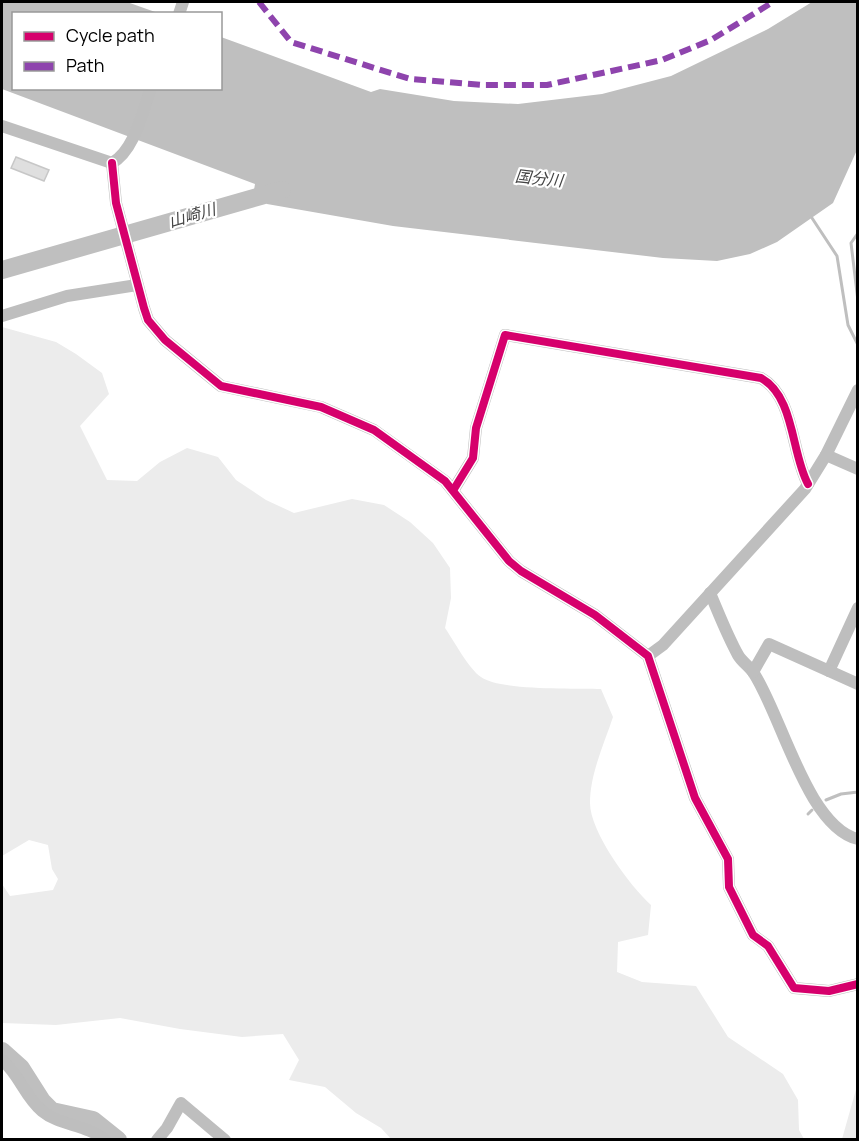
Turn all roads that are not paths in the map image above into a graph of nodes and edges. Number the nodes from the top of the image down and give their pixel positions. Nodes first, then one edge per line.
1 (150, 90) edge
2 (2, 126) edge
3 (112, 163) junction
4 (137, 285) junction
5 (2, 316) edge
6 (858, 390) edge
7 (826, 454) junction
8 (858, 469) edge
9 (808, 484) junction
10 (454, 489) junction
11 (710, 593) junction
12 (858, 608) edge
13 (648, 656) junction
14 (829, 671) junction
15 (753, 672) junction
16 (858, 684) edge
17 (858, 839) edge
18 (858, 984) edge
19 (2, 1060) edge
20 (105, 1140) edge
21 (157, 1140) edge
22 (225, 1140) edge

1 - 3 street
2 - 3 street
3 - 4 street
4 - 5 street
4 - 10 street
6 - 7 street
7 - 8 street
7 - 9 street
9 - 10 street
9 - 11 street
10 - 13 street
11 - 13 street
11 - 15 street
12 - 14 street
13 - 18 street
14 - 15 street
14 - 16 street
15 - 17 street
19 - 20 street
21 - 22 street

